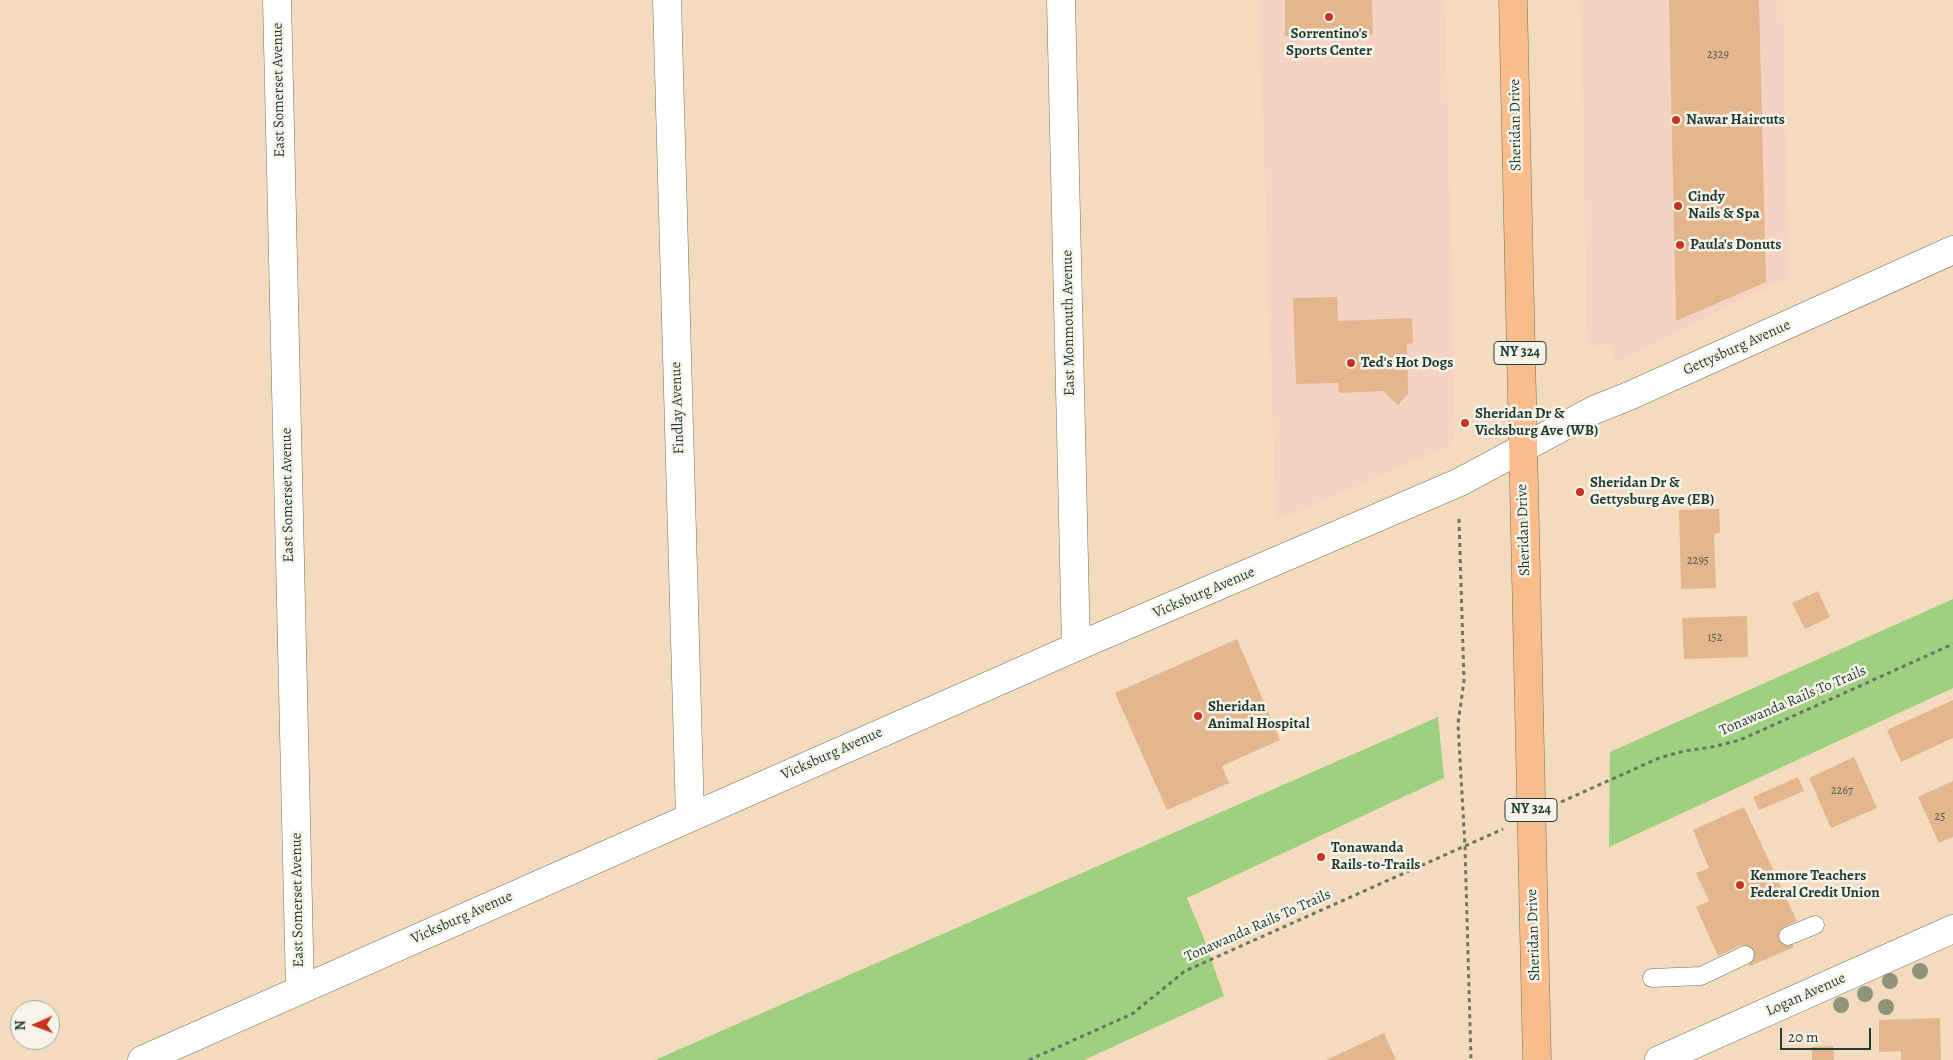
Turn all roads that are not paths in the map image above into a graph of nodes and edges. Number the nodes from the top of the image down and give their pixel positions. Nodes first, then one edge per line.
1 (277, 0) edge
2 (667, 0) edge
3 (1061, 0) edge
4 (1513, 0) edge
5 (1953, 250) edge
6 (1522, 448) junction
7 (1076, 646) junction
8 (690, 817) junction
9 (1816, 925) dead end
10 (1953, 929) edge
11 (1788, 936) dead end
12 (1746, 955) dead end
13 (1652, 978) dead end
14 (300, 990) junction
15 (142, 1060) edge
16 (1537, 1060) edge
17 (1659, 1060) edge

1 - 14 street, East Somerset Avenue
2 - 8 street, Findlay Avenue
3 - 7 street, East Monmouth Avenue
4 - 6 main road, Sheridan Drive / NY 324
5 - 6 street, Gettysburg Avenue
6 - 7 street, Vicksburg Avenue
6 - 16 main road, Sheridan Drive / NY 324
7 - 8 street, Vicksburg Avenue
8 - 14 street, Vicksburg Avenue
9 - 11 lane
10 - 17 street, Logan Avenue
12 - 13 lane
14 - 15 street, Vicksburg Avenue

